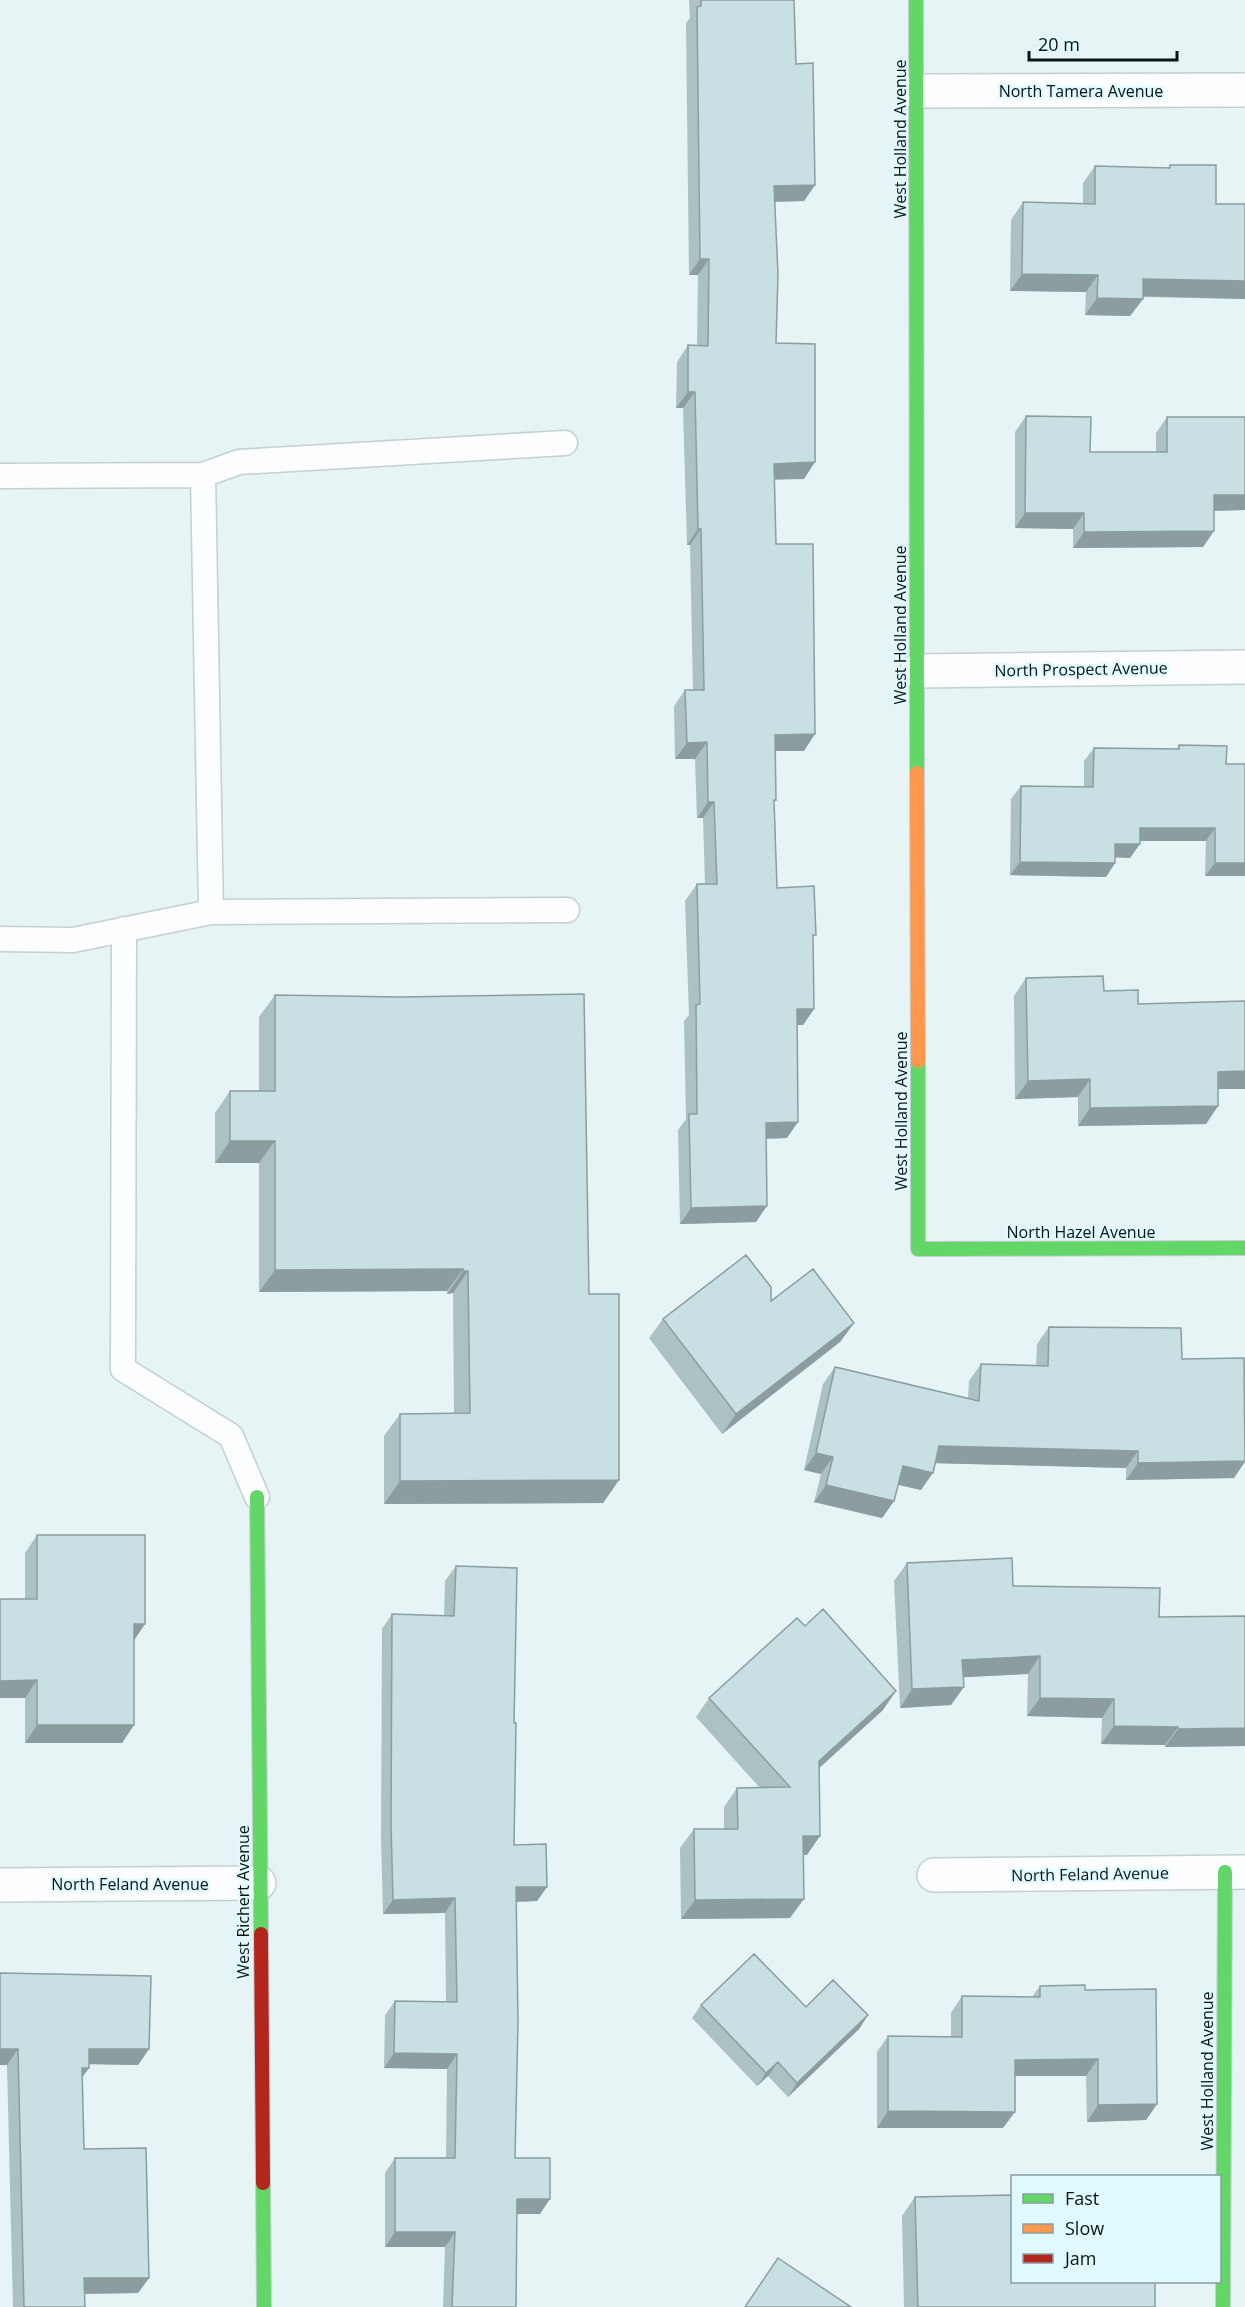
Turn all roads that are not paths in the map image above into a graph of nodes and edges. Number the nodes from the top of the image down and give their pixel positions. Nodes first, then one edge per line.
1 (916, 0) edge
2 (1245, 90) edge
3 (916, 92) junction
4 (565, 443) dead end
5 (203, 475) junction
6 (0, 476) edge
7 (1245, 668) edge
8 (917, 671) junction
9 (567, 910) dead end
10 (211, 912) junction
11 (124, 929) junction
12 (0, 939) edge
13 (1245, 1248) edge
14 (918, 1249) joint
15 (257, 1497) joint
16 (1235, 1872) edge
17 (934, 1875) dead end
18 (259, 1883) junction
19 (0, 1885) edge
20 (264, 2307) edge
21 (1223, 2307) edge

1 - 3 street, West Holland Avenue
2 - 3 street, North Tamera Avenue
3 - 8 street, West Holland Avenue
4 - 5 lane
5 - 6 lane
5 - 10 lane
7 - 8 street, North Prospect Avenue
8 - 14 street, West Holland Avenue
9 - 10 lane
10 - 11 lane
11 - 12 lane
11 - 15 lane
13 - 14 street, North Hazel Avenue
15 - 18 street, West Richert Avenue
16 - 17 street, North Feland Avenue
16 - 21 street, West Holland Avenue
18 - 19 street, North Feland Avenue
18 - 20 street, West Richert Avenue

